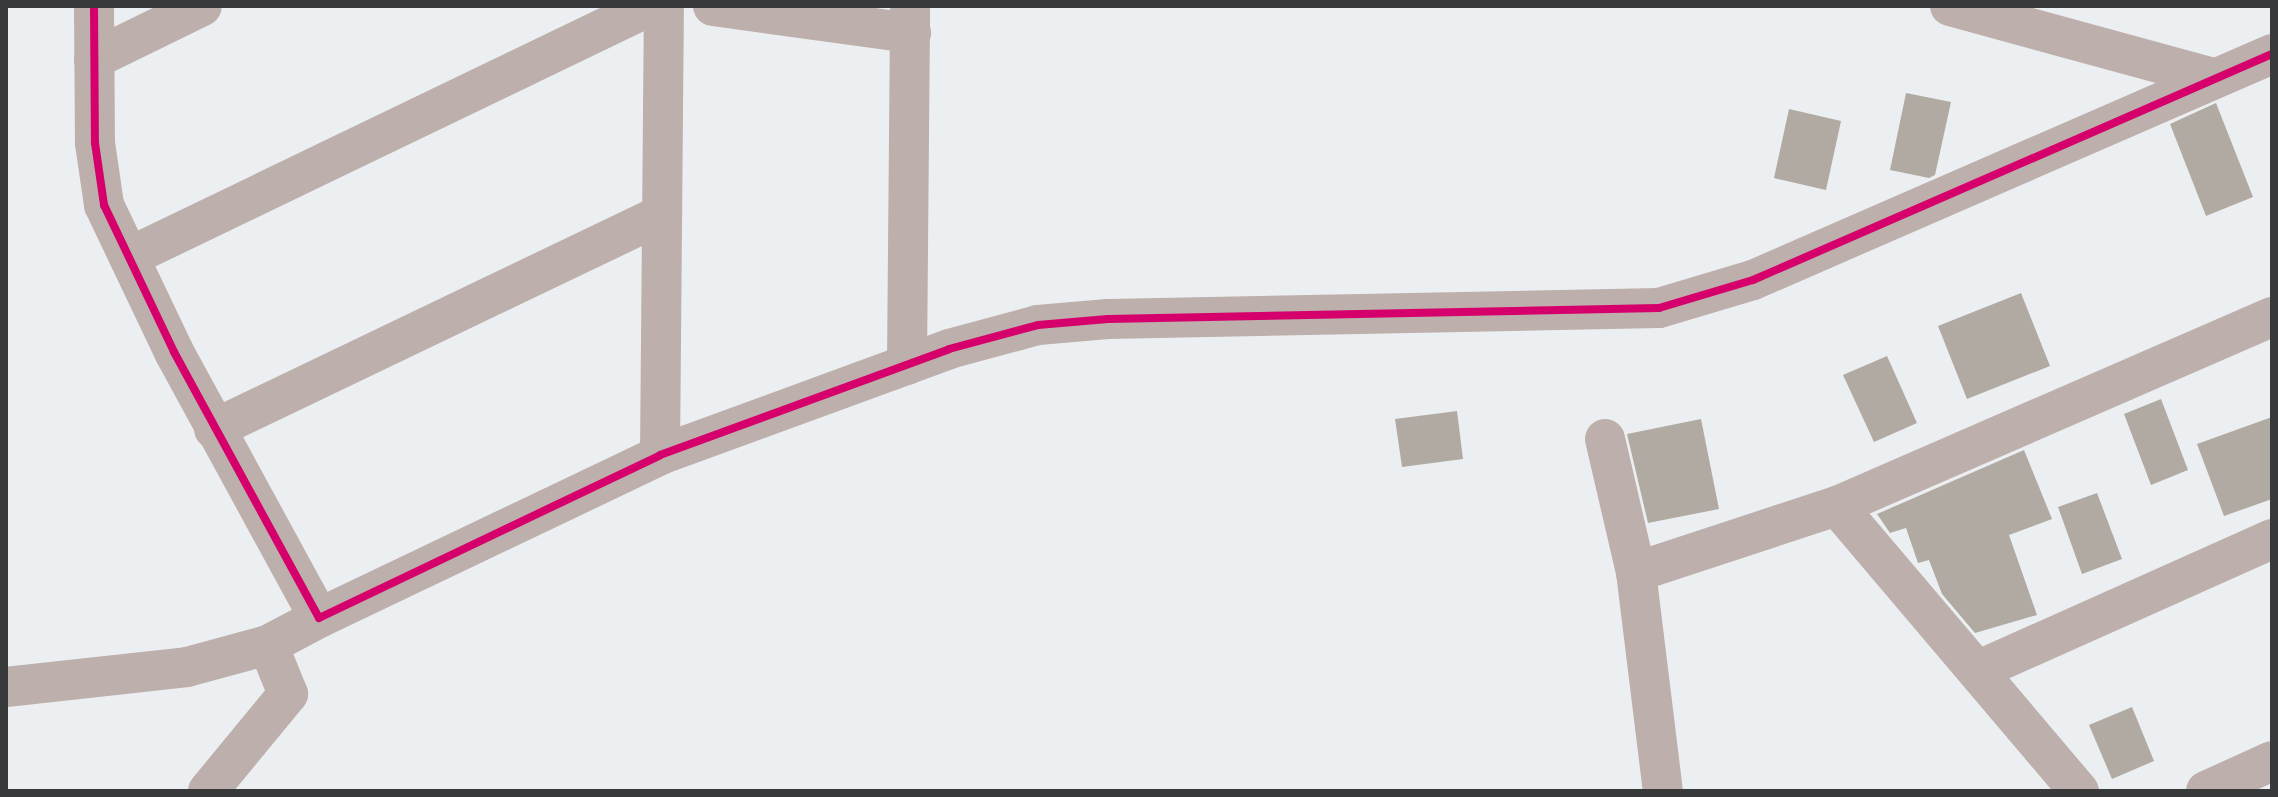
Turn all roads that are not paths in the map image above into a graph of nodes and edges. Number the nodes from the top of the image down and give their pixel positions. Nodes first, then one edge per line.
1 (94, 6) edge
2 (202, 6) edge
3 (650, 6) edge
4 (664, 6) edge
5 (713, 6) edge
6 (1950, 6) edge
7 (910, 19) edge
8 (2272, 54) edge
9 (94, 59) junction
10 (2214, 78) junction
11 (662, 214) junction
12 (129, 257) junction
13 (2272, 317) edge
14 (907, 365) junction
15 (214, 429) junction
16 (1605, 439) dead end
17 (660, 455) junction
18 (1837, 506) junction
19 (2272, 539) edge
20 (1636, 572) junction
21 (319, 618) junction
22 (268, 645) junction
23 (1979, 670) junction
24 (6, 687) edge
25 (2272, 761) edge
26 (208, 791) edge
27 (1663, 791) edge
28 (2079, 791) edge
29 (2206, 791) edge

1 - 9 street
2 - 9 street
3 - 12 street
4 - 11 street
5 - 7 street
6 - 10 street
7 - 14 street
8 - 10 street
9 - 12 street
10 - 14 street
11 - 15 street
11 - 17 street
12 - 15 street
13 - 18 street
14 - 17 street
15 - 21 street
16 - 20 street
17 - 21 street
18 - 20 street
18 - 23 street
19 - 23 street
20 - 27 street
21 - 22 street
22 - 24 street
22 - 26 street
23 - 28 street
25 - 29 street

